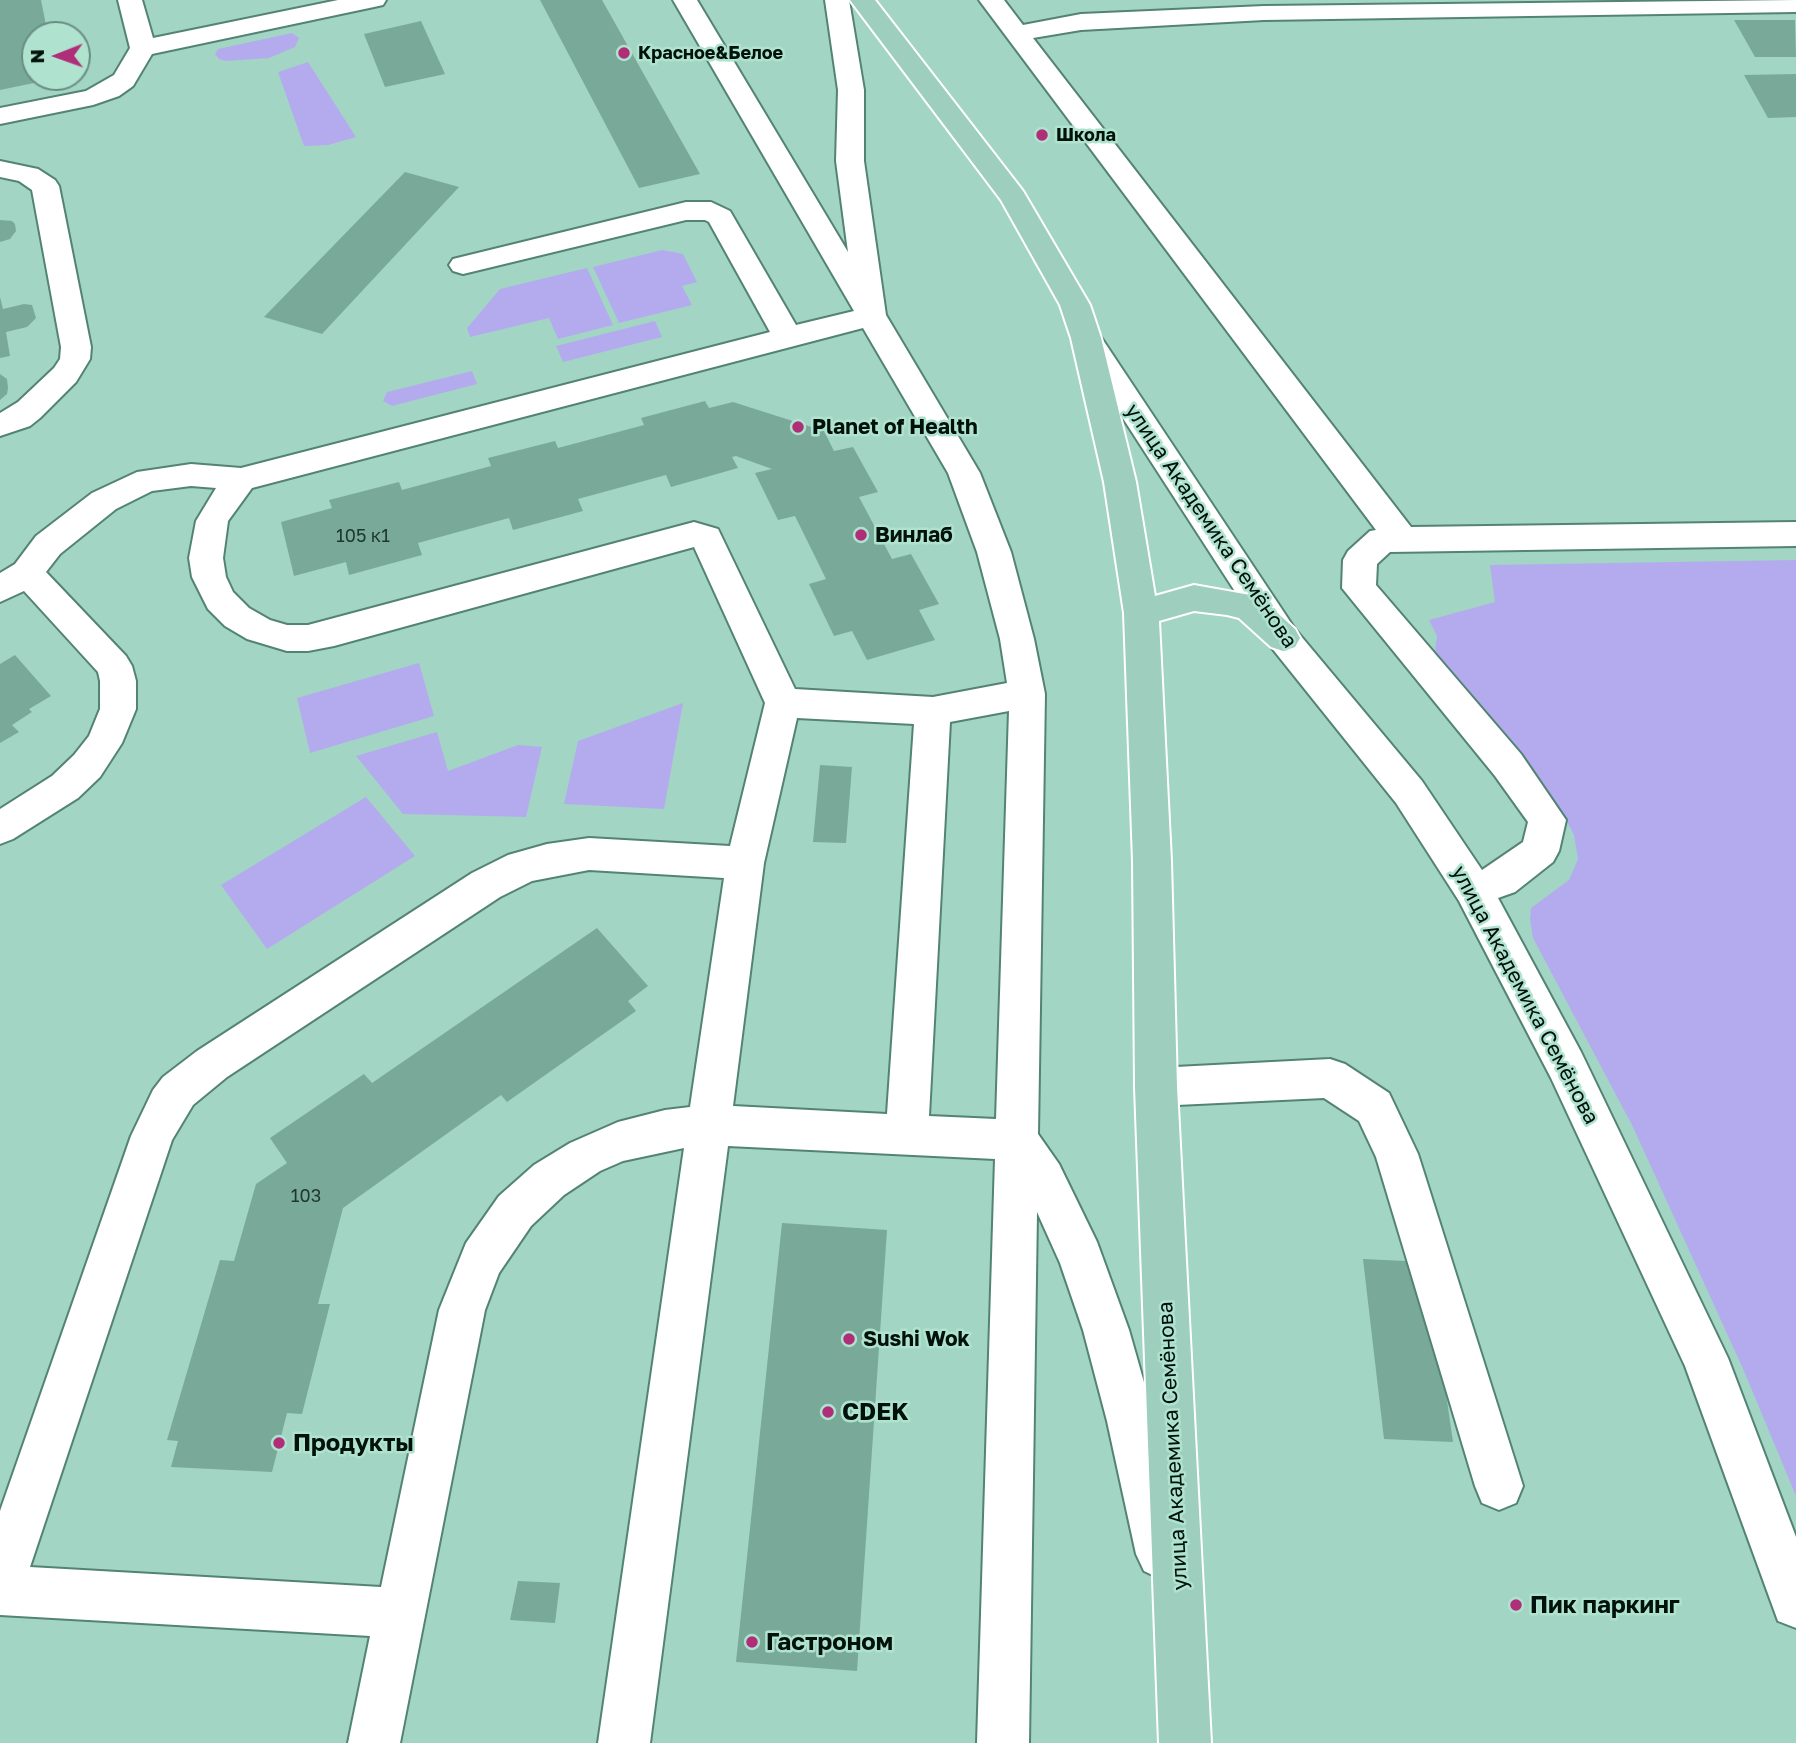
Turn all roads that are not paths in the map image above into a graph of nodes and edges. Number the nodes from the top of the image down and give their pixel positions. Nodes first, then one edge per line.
1 (130, 0) edge
2 (374, 0) edge
3 (685, 0) edge
4 (837, 0) edge
5 (862, 0) edge
6 (991, 0) edge
7 (1781, 3) edge
8 (1017, 34) junction
9 (142, 48) junction
10 (0, 116) edge
11 (850, 161) junction
12 (0, 169) edge
13 (785, 170) junction
14 (463, 265) dead end
15 (871, 316) junction
16 (788, 337) junction
17 (1086, 338) junction
18 (0, 425) edge
19 (241, 479) junction
20 (1796, 534) edge
21 (1402, 540) junction
22 (13, 581) edge
23 (1141, 613) junction
24 (1283, 638) junction
25 (1027, 694) junction
26 (783, 703) junction
27 (933, 711) junction
28 (0, 828) edge
29 (745, 863) junction
30 (1473, 889) junction
31 (1156, 1087) junction
32 (709, 1125) junction
33 (907, 1134) junction
34 (1017, 1140) junction
35 (1499, 1486) dead end
36 (0, 1582) edge
37 (0, 1590) edge
38 (1796, 1603) edge
39 (400, 1612) junction
40 (1183, 1679) junction
41 (374, 1743) edge
42 (624, 1743) edge
43 (1003, 1743) edge
44 (1185, 1743) edge

1 - 9 street
2 - 9 street
3 - 13 street
4 - 11 street
5 - 17 main road, улица Академика Семёнова
6 - 8 street
7 - 8 street
8 - 21 street
9 - 10 street
11 - 13 street
11 - 15 street
12 - 18 street
13 - 15 street
14 - 16 street
15 - 16 street
15 - 25 street
16 - 19 street
17 - 23 main road, улица Академика Семёнова
17 - 24 street, улица Академика Семёнова
19 - 22 street
19 - 26 street
20 - 21 street
21 - 30 street
22 - 28 street
23 - 24 main road
23 - 31 main road, улица Академика Семёнова
24 - 30 street, улица Академика Семёнова
25 - 27 street
25 - 34 street
26 - 27 street
26 - 29 street
27 - 33 street
29 - 32 street
29 - 36 street
30 - 38 street, улица Академика Семёнова
31 - 35 street
31 - 40 main road, улица Академика Семёнова
32 - 33 street
32 - 39 street
32 - 42 street
33 - 34 street
34 - 40 street
34 - 43 street
37 - 39 street
39 - 41 street
40 - 44 main road, улица Академика Семёнова

